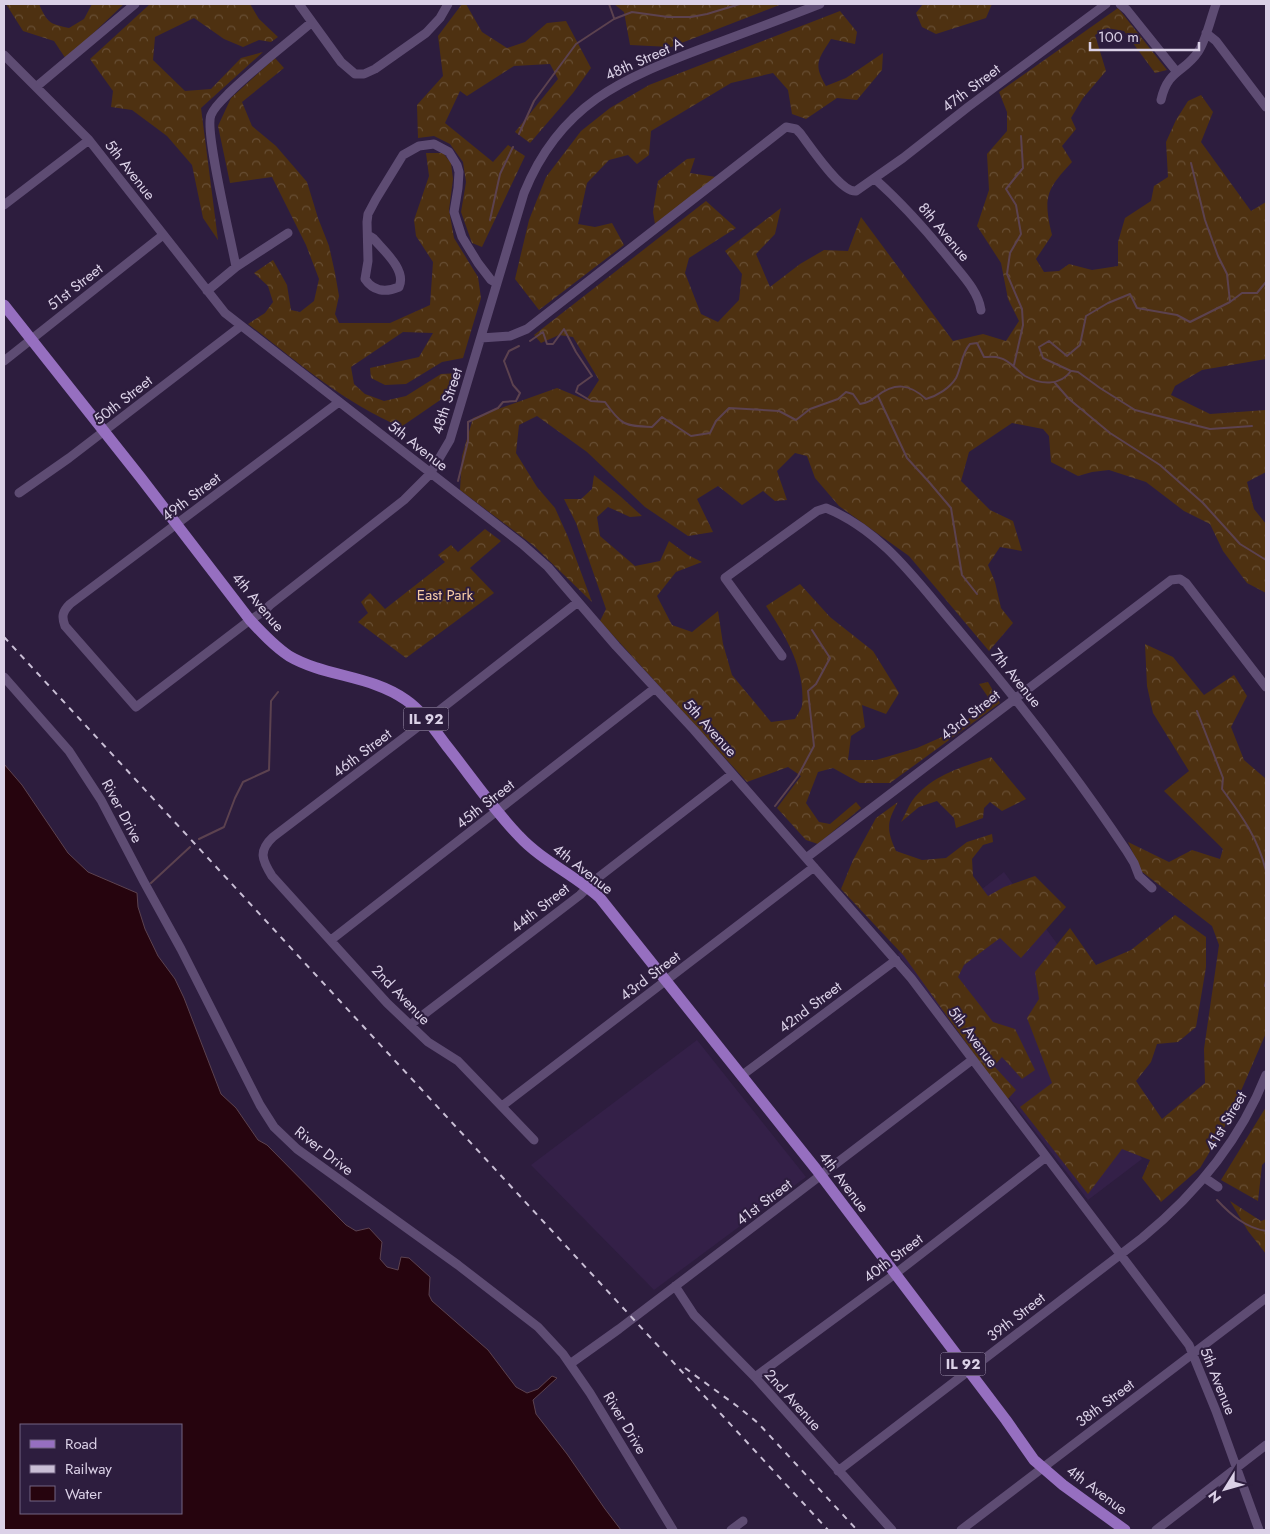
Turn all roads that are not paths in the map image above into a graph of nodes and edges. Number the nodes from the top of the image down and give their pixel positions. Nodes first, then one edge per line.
1 (135, 4) edge
2 (299, 4) edge
3 (448, 4) edge
4 (820, 4) edge
5 (1106, 4) edge
6 (1120, 4) edge
7 (1216, 4) edge
8 (312, 22) junction
9 (1206, 33) junction
10 (4, 56) edge
11 (1176, 71) junction
12 (36, 87) junction
13 (1161, 100) dead end
14 (1266, 106) edge
15 (89, 140) junction
16 (874, 179) junction
17 (4, 205) edge
18 (288, 232) dead end
19 (163, 235) junction
20 (368, 235) junction
21 (236, 266) junction
22 (496, 283) junction
23 (207, 290) junction
24 (4, 304) edge
25 (981, 310) dead end
26 (241, 326) junction
27 (481, 338) junction
28 (31, 339) junction
29 (4, 361) edge
30 (339, 402) junction
31 (103, 432) junction
32 (430, 474) junction
33 (20, 493) dead end
34 (177, 526) junction
35 (578, 602) junction
36 (250, 620) junction
37 (782, 656) dead end
38 (4, 677) edge
39 (1266, 687) edge
40 (655, 688) junction
41 (1015, 698) junction
42 (136, 707) joint
43 (427, 720) junction
44 (732, 774) junction
45 (498, 811) junction
46 (263, 855) joint
47 (806, 858) junction
48 (814, 867) junction
49 (588, 888) junction
50 (1152, 888) dead end
51 (331, 940) junction
52 (896, 960) junction
53 (666, 981) junction
54 (410, 1025) junction
55 (972, 1060) junction
56 (1266, 1075) edge
57 (742, 1076) junction
58 (502, 1106) junction
59 (534, 1140) dead end
60 (1046, 1157) junction
61 (821, 1176) junction
62 (1205, 1178) junction
63 (1218, 1187) dead end
64 (1120, 1254) junction
65 (895, 1274) junction
66 (675, 1286) junction
67 (1266, 1298) edge
68 (1193, 1353) junction
69 (570, 1364) junction
70 (969, 1371) junction
71 (754, 1377) junction
72 (1266, 1445) edge
73 (646, 1465) dead end
74 (1043, 1468) junction
75 (1237, 1469) junction
76 (637, 1471) junction
77 (838, 1471) junction
78 (743, 1521) dead end
79 (673, 1530) edge
80 (731, 1530) edge
81 (892, 1530) edge
82 (961, 1530) edge
83 (1125, 1530) edge
84 (1156, 1530) edge
85 (1259, 1530) edge

1 - 12 street
2 - 8 street
3 - 8 street
4 - 22 street, 48th Street A
5 - 16 street, 47th Street
6 - 11 street
7 - 9 street
8 - 21 street
9 - 11 street
9 - 14 street
10 - 12 street, 5th Avenue
11 - 13 street
12 - 15 street, 5th Avenue
15 - 17 street
15 - 19 street, 5th Avenue
16 - 25 street, 8th Avenue
16 - 27 street, 47th Street
18 - 21 street
19 - 23 street, 5th Avenue
19 - 28 street, 51st Street
20 - 20 street
20 - 22 street
21 - 23 street
22 - 27 street, 48th Street A
23 - 26 street, 5th Avenue
24 - 28 main road, 4th Avenue / IL 92
26 - 30 street, 5th Avenue
26 - 31 street, 50th Street
27 - 32 street, 48th Street
28 - 29 street, 51st Street
28 - 31 main road, 4th Avenue / IL 92
30 - 32 street, 5th Avenue
30 - 34 street, 49th Street
31 - 33 street, 50th Street
31 - 34 main road, 4th Avenue / IL 92
32 - 35 street, 5th Avenue
32 - 36 street, 48th Street
34 - 36 main road, 4th Avenue / IL 92
34 - 42 street, 49th Street
35 - 40 street, 5th Avenue
35 - 43 street, 46th Street
36 - 42 street, 48th Street
36 - 43 main road, 4th Avenue / IL 92
37 - 41 street, 7th Avenue
38 - 69 street, River Drive
39 - 41 street, 43rd Street
40 - 44 street, 5th Avenue
40 - 45 street, 45th Street
41 - 47 street, 43rd Street
41 - 50 street, 7th Avenue
43 - 45 main road, 4th Avenue / IL 92
43 - 46 street, 46th Street
44 - 47 street, 5th Avenue
44 - 49 street, 44th Street
45 - 49 main road, 4th Avenue / IL 92
45 - 51 street, 45th Street
46 - 51 street, 2nd Avenue
47 - 48 street, 5th Avenue
48 - 52 street, 5th Avenue
48 - 53 street, 43rd Street
49 - 53 main road, 4th Avenue / IL 92
49 - 54 street, 44th Street
51 - 54 street, 2nd Avenue
52 - 55 street, 5th Avenue
52 - 57 street, 42nd Street
53 - 57 main road, 4th Avenue / IL 92
53 - 58 street, 43rd Street
54 - 58 street, 2nd Avenue
55 - 60 street, 5th Avenue
55 - 61 street, 41st Street
56 - 62 street, 41st Street
57 - 61 main road, 4th Avenue / IL 92
58 - 59 street, 2nd Avenue
60 - 64 street, 5th Avenue
60 - 65 street, 40th Street
61 - 65 main road, 4th Avenue / IL 92
61 - 66 street, 41st Street
62 - 63 street
62 - 64 street, 39th Street
64 - 68 street, 5th Avenue
64 - 70 street, 39th Street
65 - 70 main road, 4th Avenue / IL 92
65 - 71 street, 40th Street
66 - 69 street, 41st Street
66 - 71 street, 2nd Avenue
67 - 68 street, 38th Street
68 - 74 street, 38th Street
68 - 75 street, 5th Avenue
69 - 76 street, River Drive
70 - 74 main road, 4th Avenue / IL 92
70 - 77 street, 39th Street
71 - 77 street, 2nd Avenue
72 - 75 street
73 - 76 street
74 - 82 street, 38th Street
74 - 83 main road, 4th Avenue / IL 92
75 - 84 street
75 - 85 street, 5th Avenue
76 - 79 street, River Drive
77 - 81 street, 2nd Avenue
78 - 80 street

